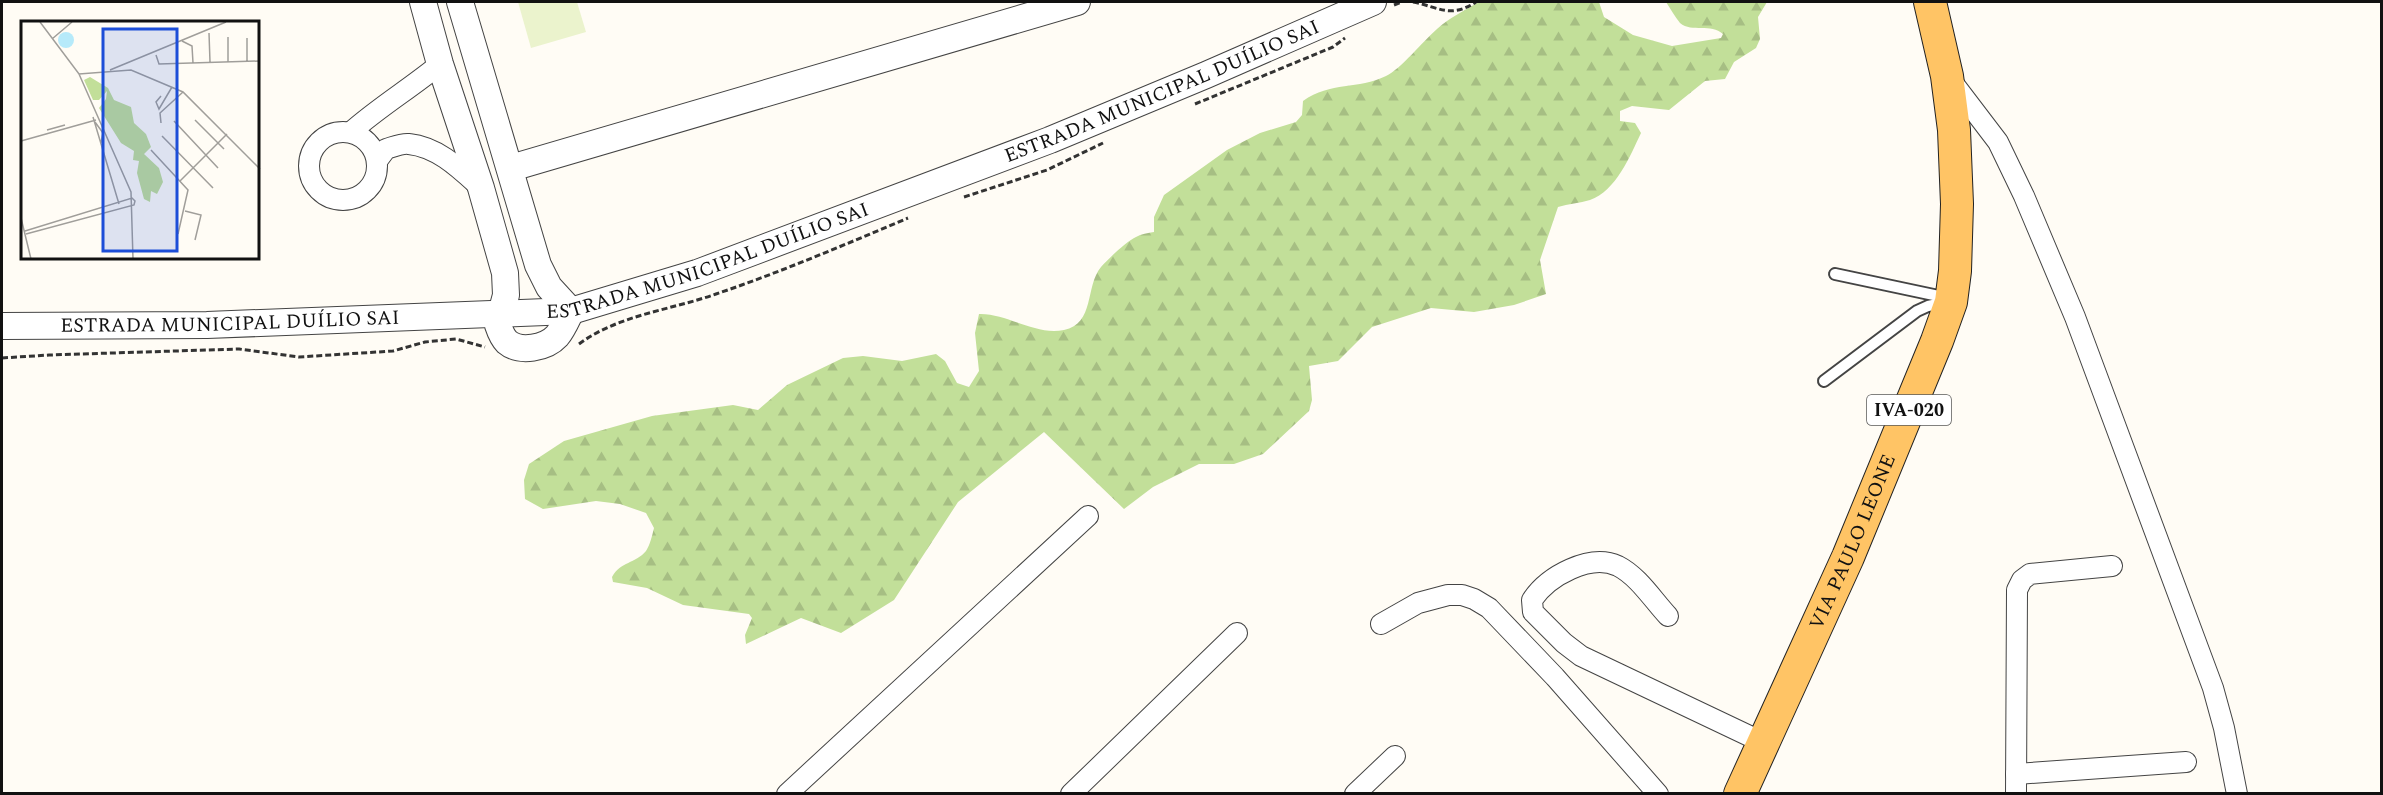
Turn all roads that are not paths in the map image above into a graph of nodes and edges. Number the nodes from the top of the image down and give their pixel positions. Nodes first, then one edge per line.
1 (423, 2) edge
2 (460, 2) edge
3 (1077, 2) edge
4 (1373, 2) edge
5 (1929, 2) edge
6 (440, 64) junction
7 (479, 70) junction
8 (1947, 76) junction
9 (351, 132) junction
10 (377, 161) junction
11 (511, 168) junction
12 (481, 188) junction
13 (530, 236) junction
14 (497, 246) junction
15 (1835, 274) dead end
16 (1951, 300) junction
17 (572, 311) junction
18 (499, 314) junction
19 (2, 326) edge
20 (1824, 381) dead end
21 (1088, 516) dead end
22 (2112, 566) dead end
23 (1668, 616) dead end
24 (1381, 624) dead end
25 (1238, 633) dead end
26 (1762, 742) junction
27 (1395, 756) dead end
28 (2187, 762) dead end
29 (2016, 784) edge
30 (787, 794) edge
31 (1071, 794) edge
32 (1355, 794) edge
33 (1658, 794) edge
34 (1740, 794) edge
35 (2237, 794) edge

1 - 6 street
2 - 7 street
3 - 11 street
4 - 17 street, ESTRADA MUNICIPAL DUÍLIO SAI
5 - 8 main road, VIA PAULO LEONE / IVA-020
6 - 7 street
6 - 9 street
6 - 12 street
7 - 11 street
8 - 16 main road, VIA PAULO LEONE / IVA-020
8 - 35 street
9 - 10 street
9 - 10 street
10 - 12 street
11 - 13 street
12 - 14 street
13 - 14 street
13 - 17 street
14 - 18 street
15 - 16 lane
16 - 20 lane
16 - 26 main road, VIA PAULO LEONE / IVA-020
17 - 18 street, ESTRADA MUNICIPAL DUÍLIO SAI
17 - 18 street
18 - 19 street, ESTRADA MUNICIPAL DUÍLIO SAI
21 - 30 street
22 - 29 street
23 - 26 street
24 - 33 street
25 - 31 street
26 - 34 main road, VIA PAULO LEONE / IVA-020
27 - 32 street
28 - 29 street

